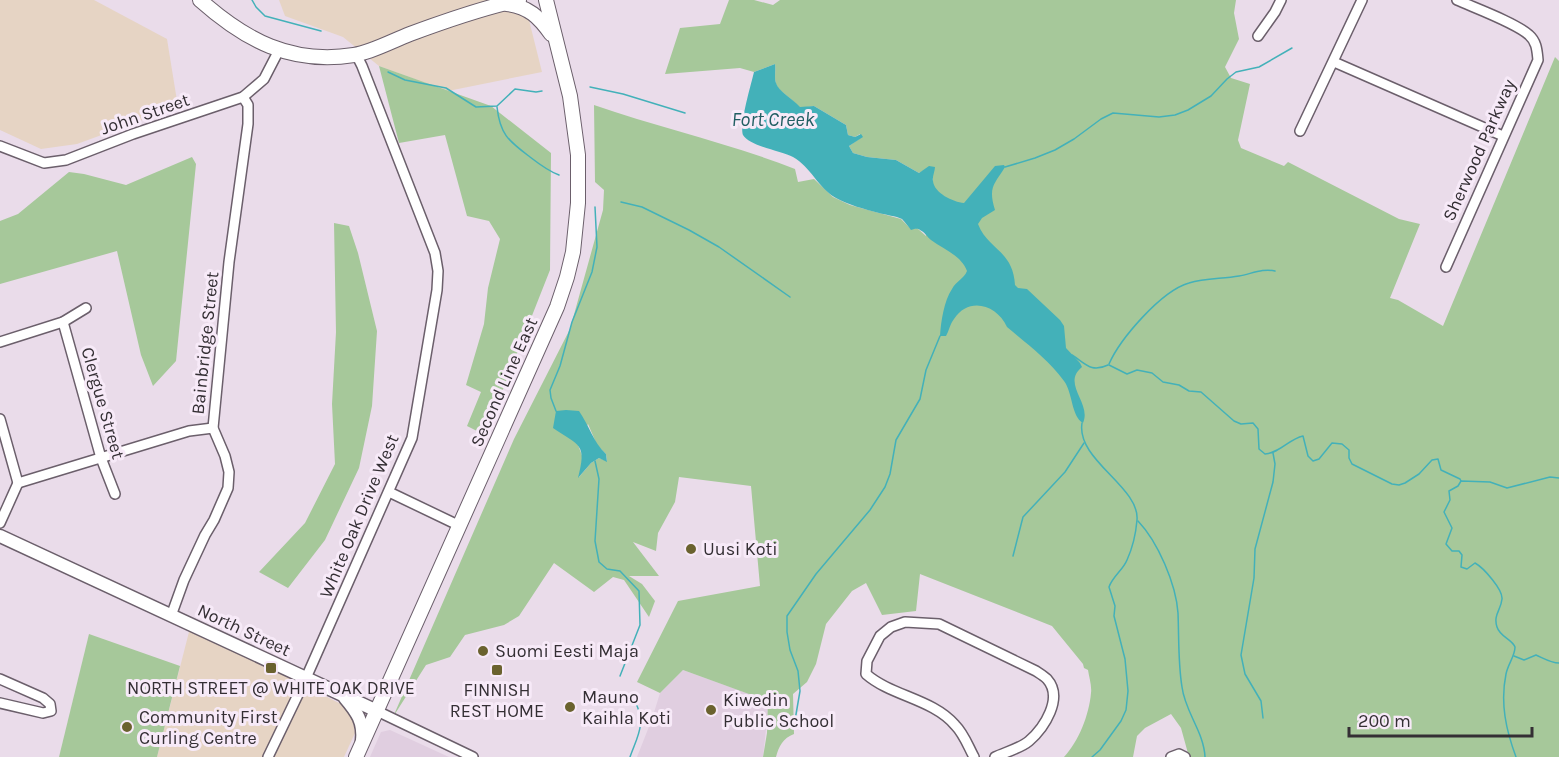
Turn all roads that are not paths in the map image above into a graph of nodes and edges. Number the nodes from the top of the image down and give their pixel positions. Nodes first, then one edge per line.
1 (200, 0) edge
2 (519, 0) edge
3 (546, 0) edge
4 (1281, 0) edge
5 (1362, 0) edge
6 (1457, 0) edge
7 (503, 3) junction
8 (1258, 36) dead end
9 (554, 38) junction
10 (279, 50) junction
11 (356, 54) junction
12 (1334, 62) junction
13 (243, 97) junction
14 (1300, 131) dead end
15 (1503, 136) junction
16 (0, 146) edge
17 (1446, 267) dead end
18 (86, 308) dead end
19 (63, 322) junction
20 (0, 342) edge
21 (0, 419) edge
22 (213, 428) junction
23 (101, 458) junction
24 (18, 483) junction
25 (388, 492) junction
26 (115, 494) dead end
27 (0, 523) edge
28 (460, 526) junction
29 (0, 536) edge
30 (171, 616) junction
31 (306, 678) junction
32 (0, 679) edge
33 (342, 695) junction
34 (0, 703) edge
35 (377, 711) junction
36 (362, 743) junction
37 (268, 757) edge
38 (356, 757) edge
39 (473, 757) edge
40 (974, 757) edge
41 (995, 757) edge
42 (1171, 757) edge
43 (1185, 757) edge

1 - 10 highway
2 - 7 highway
3 - 9 highway, Second Line East
4 - 8 street
5 - 12 street
6 - 15 street, Sherwood Parkway
7 - 9 highway
7 - 11 highway
9 - 28 highway, Second Line East
10 - 11 highway
10 - 13 street, John Street
11 - 25 street, White Oak Drive West
12 - 14 street
12 - 15 street
13 - 16 street, John Street
13 - 22 street, Bainbridge Street
15 - 17 street, Sherwood Parkway
18 - 19 street
19 - 20 street
19 - 23 street, Clergue Street
21 - 24 street
22 - 23 street
22 - 30 street, Bainbridge Street
23 - 24 street
23 - 26 street, Clergue Street
24 - 27 street
25 - 28 street
25 - 31 street, White Oak Drive West
28 - 35 highway, Second Line East
29 - 30 main road, North Street
30 - 31 main road, North Street
31 - 33 main road, North Street
31 - 37 street, White Oak Drive West
32 - 34 street
33 - 35 main road, North Street
33 - 36 main road
35 - 36 highway, Second Line East
35 - 39 street, North Street
36 - 38 highway, Second Line East
40 - 41 street
42 - 43 street

